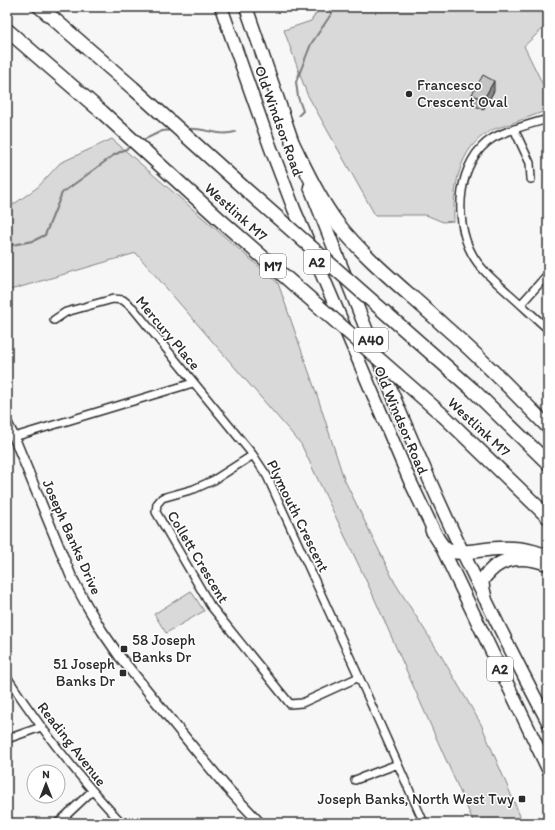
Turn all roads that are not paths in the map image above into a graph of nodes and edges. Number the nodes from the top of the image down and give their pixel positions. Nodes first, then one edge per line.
1 (40, 7) edge
2 (221, 7) edge
3 (246, 7) edge
4 (7, 30) edge
5 (548, 119) edge
6 (514, 129) junction
7 (292, 142) junction
8 (531, 179) dead end
9 (548, 274) edge
10 (521, 304) junction
11 (54, 320) dead end
12 (548, 329) edge
13 (193, 383) junction
14 (7, 424) edge
15 (548, 427) edge
16 (14, 437) junction
17 (253, 455) junction
18 (548, 463) edge
19 (548, 516) edge
20 (432, 530) junction
21 (463, 552) junction
22 (548, 557) edge
23 (548, 564) edge
24 (485, 598) junction
25 (7, 677) edge
26 (359, 677) junction
27 (548, 722) edge
28 (41, 727) junction
29 (7, 739) edge
30 (398, 764) junction
31 (548, 769) edge
32 (355, 780) dead end
33 (92, 791) junction
34 (58, 823) edge
35 (122, 823) edge
36 (260, 823) edge
37 (424, 823) edge

1 - 18 highway, Westlink M7 / M7, bridge
2 - 20 highway, Old Windsor Road / A2
3 - 7 highway, Old Windsor Road
4 - 19 highway, Westlink M7 / M7, bridge
5 - 6 street
6 - 8 street
6 - 10 street
7 - 15 highway
7 - 21 highway, Old Windsor Road / A40
9 - 10 street
10 - 12 street
11 - 13 street, Mercury Place
13 - 16 street
13 - 17 street, Plymouth Crescent
14 - 16 street, Joseph Banks Drive
16 - 36 street, Joseph Banks Drive
17 - 26 street, Plymouth Crescent
17 - 26 street, Collett Crescent
20 - 21 highway
20 - 31 highway, Old Windsor Road / A2
21 - 22 highway
21 - 24 highway, Old Windsor Road / A40
23 - 24 highway
24 - 27 highway, Old Windsor Road / A40
25 - 28 street, Reading Avenue
26 - 30 street, Plymouth Crescent
28 - 29 street
28 - 33 street, Reading Avenue
30 - 32 street
30 - 37 street, Plymouth Crescent
33 - 34 street
33 - 35 street, Reading Avenue

